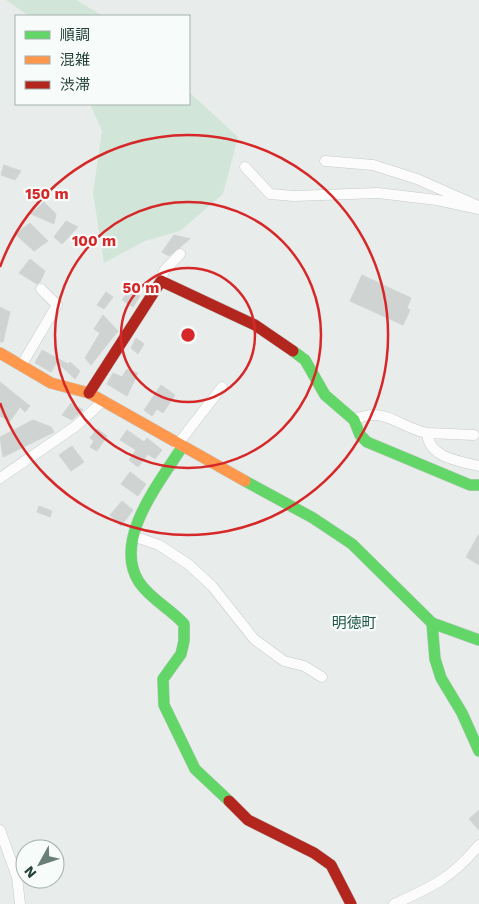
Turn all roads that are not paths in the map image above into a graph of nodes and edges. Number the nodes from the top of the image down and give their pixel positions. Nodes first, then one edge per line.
1 (325, 161) dead end
2 (245, 167) dead end
3 (479, 208) edge
4 (180, 254) dead end
5 (161, 281) junction
6 (41, 289) dead end
7 (0, 353) edge
8 (21, 366) junction
9 (222, 387) dead end
10 (88, 393) junction
11 (103, 400) junction
12 (354, 420) junction
13 (427, 433) junction
14 (474, 435) dead end
15 (180, 446) junction
16 (479, 466) edge
17 (0, 478) edge
18 (479, 482) edge
19 (134, 536) junction
20 (432, 623) junction
21 (479, 640) edge
22 (322, 677) dead end
23 (479, 752) edge
24 (0, 830) edge
25 (479, 845) edge
26 (412, 901) edge
27 (20, 904) edge
28 (351, 904) edge
29 (394, 904) edge

1 - 3 street
2 - 3 street
4 - 5 street
5 - 10 street
5 - 12 street
6 - 8 street
7 - 8 street
8 - 10 street
9 - 15 street
10 - 11 street
11 - 15 street
11 - 17 street
12 - 13 street
12 - 18 street
13 - 14 street
13 - 16 street
15 - 19 street
15 - 20 street
19 - 22 street
19 - 28 street
20 - 21 street
20 - 23 street
24 - 27 street
25 - 26 street
26 - 29 street

